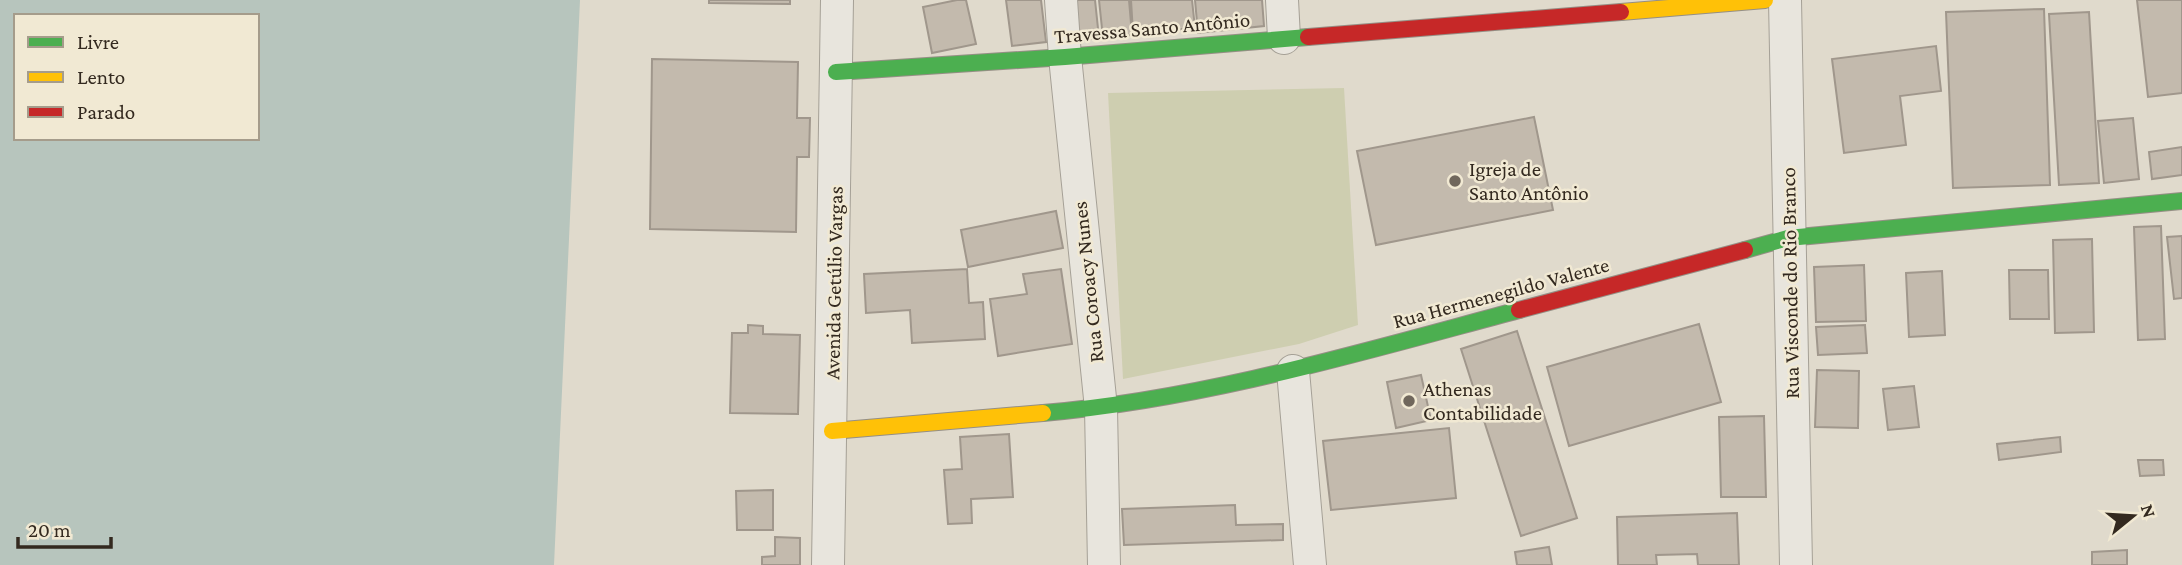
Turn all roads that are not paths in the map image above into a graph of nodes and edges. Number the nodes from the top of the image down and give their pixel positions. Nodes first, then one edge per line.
1 (837, 0) edge
2 (1062, 0) edge
3 (1282, 0) edge
4 (1765, 0) edge
5 (1785, 0) edge
6 (1284, 38) junction
7 (1065, 57) junction
8 (836, 72) junction
9 (2182, 201) edge
10 (1788, 238) junction
11 (1293, 371) junction
12 (1101, 408) junction
13 (832, 430) junction
14 (828, 565) edge
15 (1104, 565) edge
16 (1310, 565) edge
17 (1796, 565) edge

1 - 8 street, Avenida Getúlio Vargas
2 - 7 street, Rua Coroacy Nunes
3 - 6 street
4 - 6 street, Travessa Santo Antônio
5 - 10 street, Rua Visconde do Rio Branco
6 - 7 street, Travessa Santo Antônio
7 - 8 street, Travessa Santo Antônio
7 - 12 street, Rua Coroacy Nunes
8 - 13 street, Avenida Getúlio Vargas
9 - 10 street, Rua Hermenegildo Valente
10 - 11 street, Rua Hermenegildo Valente
10 - 17 street, Rua Visconde do Rio Branco
11 - 12 street, Rua Hermenegildo Valente
11 - 16 street
12 - 13 street, Rua Hermenegildo Valente
12 - 15 street, Rua Coroacy Nunes
13 - 14 street, Avenida Getúlio Vargas

